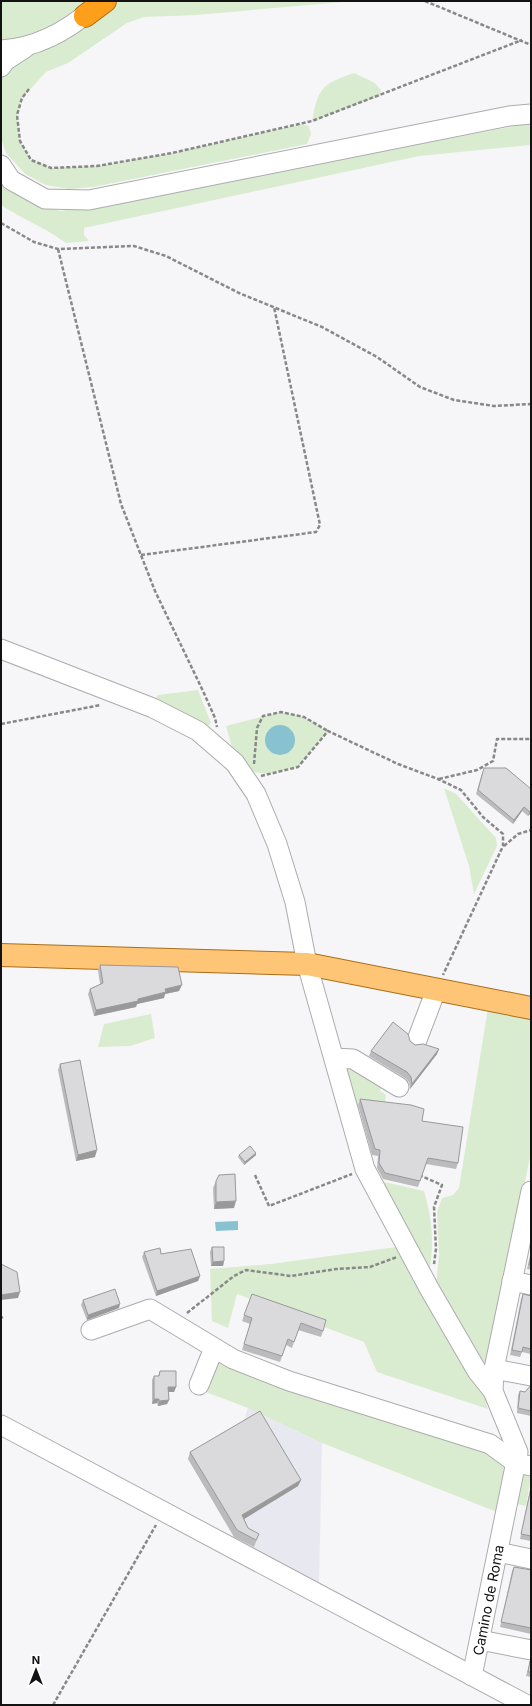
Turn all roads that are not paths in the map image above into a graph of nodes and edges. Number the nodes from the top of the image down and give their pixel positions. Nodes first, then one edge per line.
1 (101, 1) edge
2 (105, 1) edge
3 (85, 16) junction
4 (38, 43) junction
5 (1, 50) edge
6 (1, 67) edge
7 (531, 114) edge
8 (1, 165) edge
9 (1, 649) edge
10 (1, 955) edge
11 (308, 964) junction
12 (436, 990) junction
13 (531, 1008) edge
14 (417, 1040) dead end
15 (334, 1058) junction
16 (399, 1088) dead end
17 (531, 1193) edge
18 (512, 1281) junction
19 (531, 1285) edge
20 (91, 1330) dead end
21 (214, 1348) junction
22 (494, 1368) junction
23 (531, 1376) edge
24 (199, 1385) dead end
25 (493, 1391) junction
26 (1, 1425) edge
27 (523, 1465) edge
28 (498, 1552) junction
29 (531, 1559) edge
30 (480, 1640) junction
31 (531, 1650) edge
32 (472, 1676) junction
33 (527, 1705) edge

1 - 3 street
2 - 3 highway
3 - 4 street
4 - 5 street
4 - 6 street
7 - 8 street
9 - 11 street
10 - 11 main road
11 - 12 main road
11 - 15 street
12 - 13 main road
12 - 14 street
15 - 16 street
15 - 25 street
17 - 18 street
18 - 19 street
18 - 22 street
20 - 21 street
21 - 24 street
21 - 27 street
22 - 23 street
22 - 25 street
25 - 27 street, Camino de Roma
26 - 32 street
27 - 28 street, Camino de Roma
28 - 29 street
28 - 30 street, Camino de Roma
30 - 31 street
30 - 32 street, Camino de Roma
32 - 33 street

